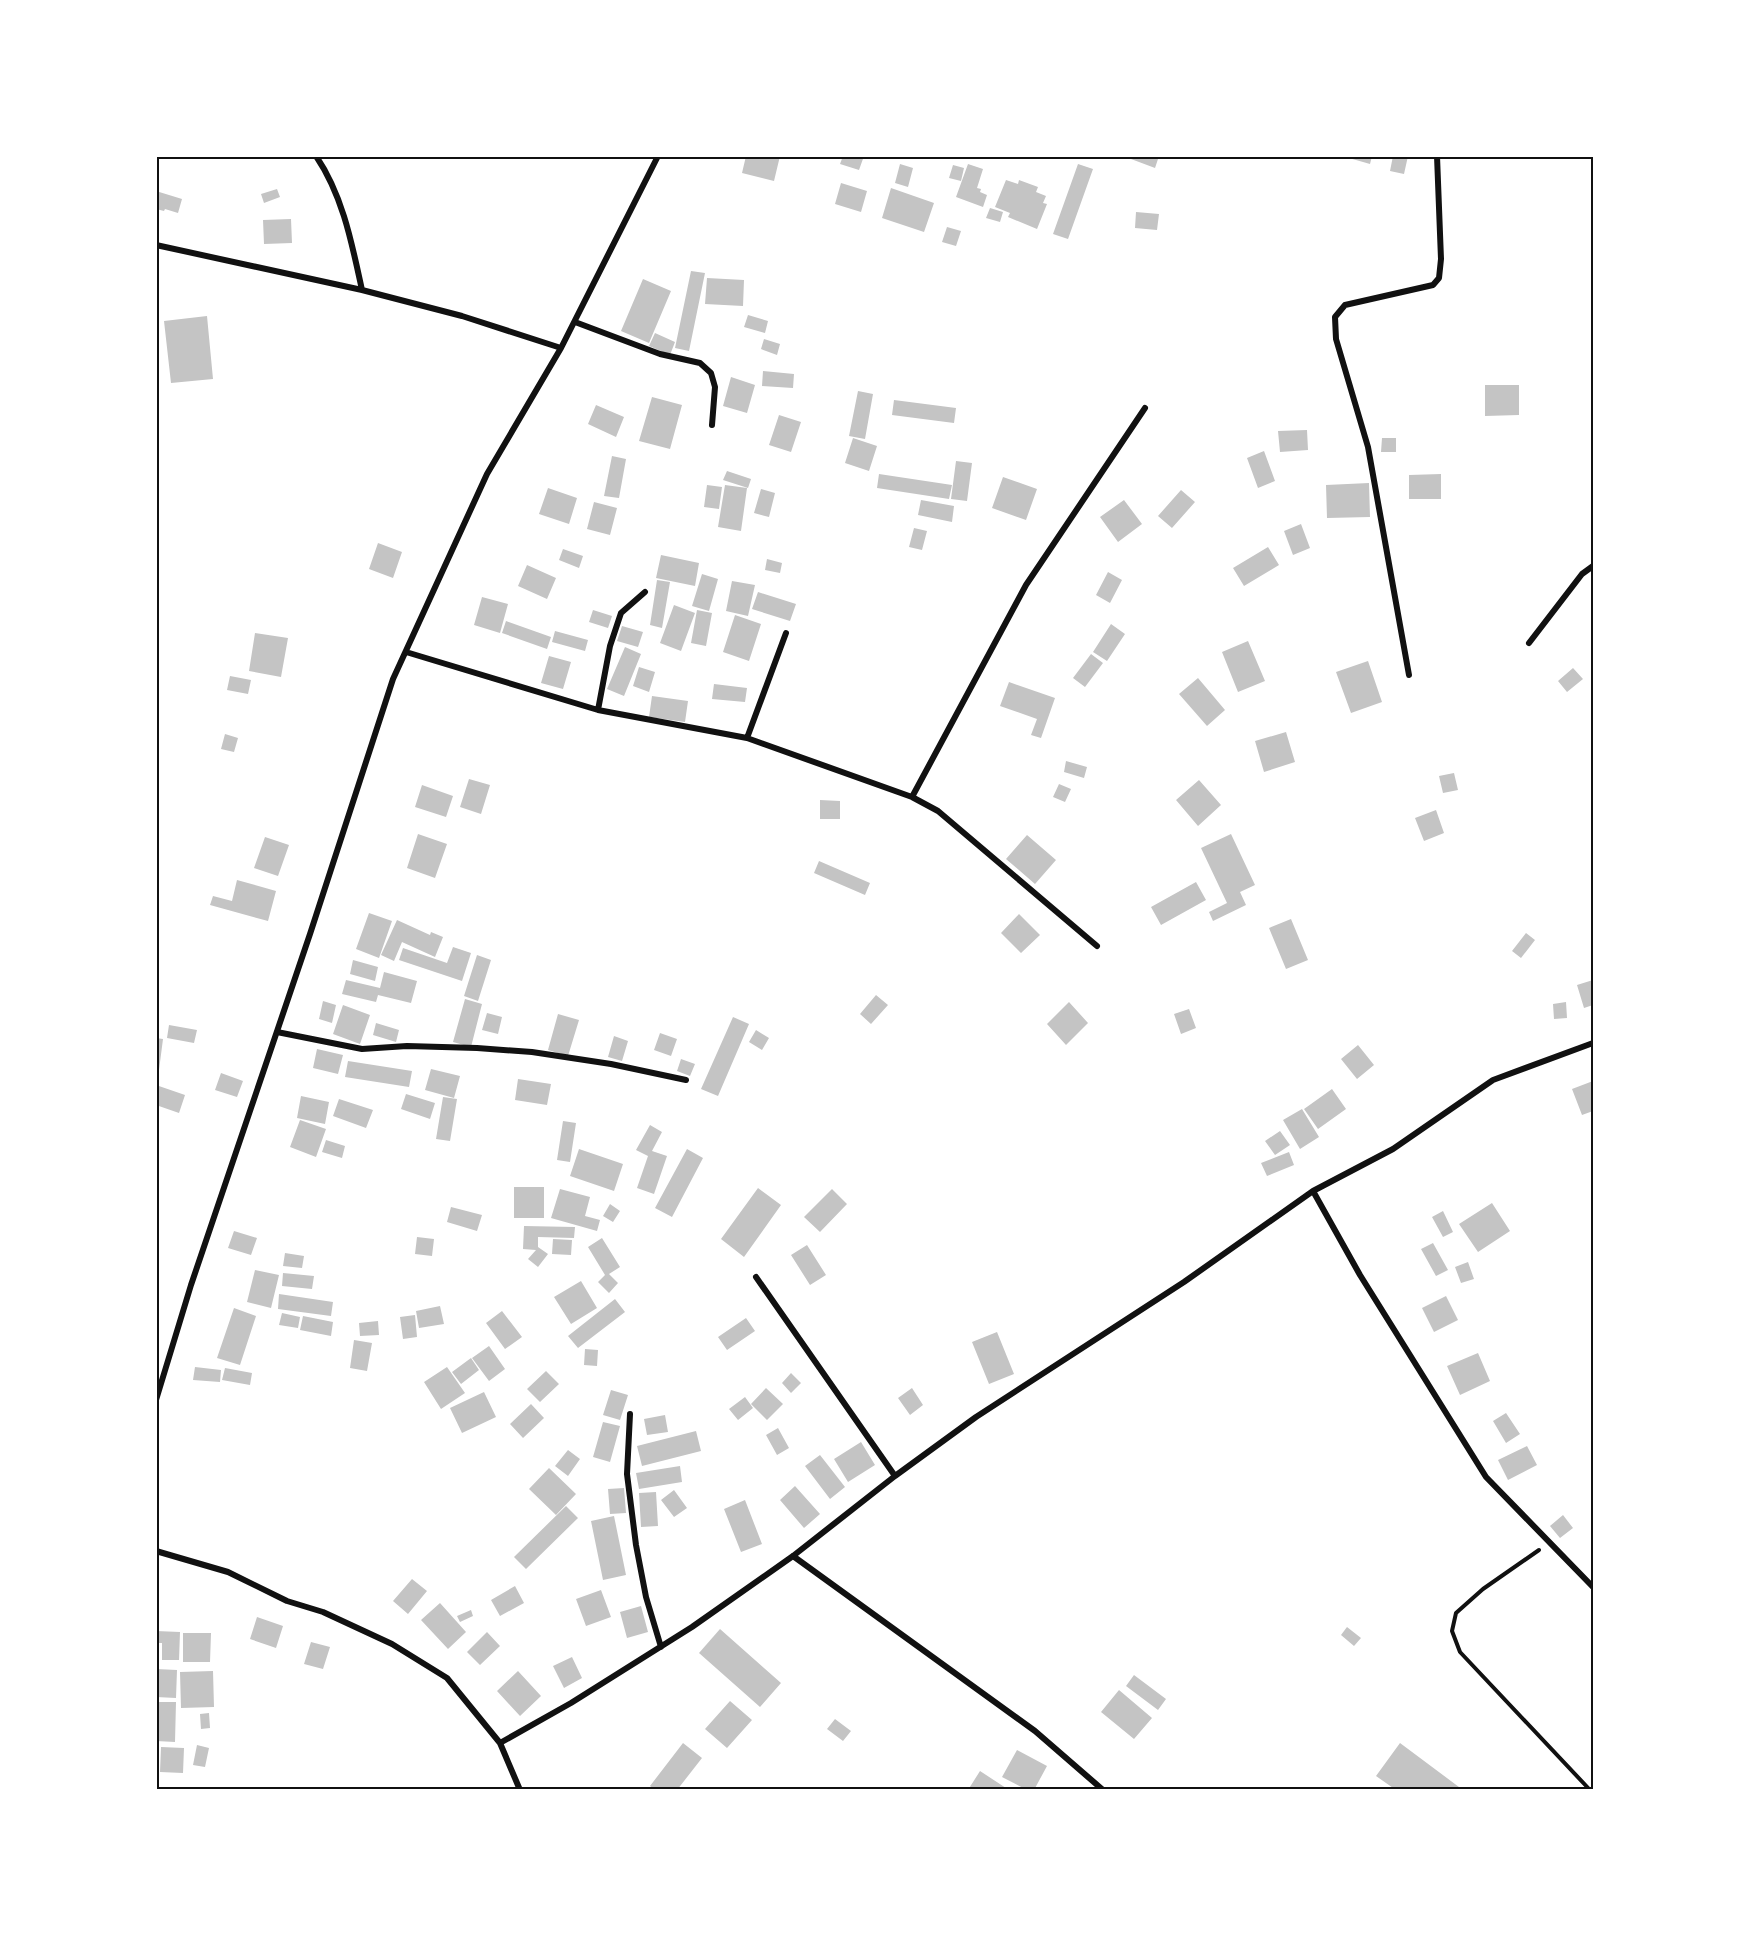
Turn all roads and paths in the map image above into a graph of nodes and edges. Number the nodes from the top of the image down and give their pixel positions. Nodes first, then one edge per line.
1 (316, 156) edge
2 (658, 156) edge
3 (1437, 156) edge
4 (156, 246) edge
5 (362, 290) junction
6 (574, 322) junction
7 (561, 348) junction
8 (1145, 408) dead end
9 (712, 425) dead end
10 (1593, 566) edge
11 (645, 592) dead end
12 (786, 633) dead end
13 (1529, 643) dead end
14 (406, 652) junction
15 (1409, 675) dead end
16 (598, 710) junction
17 (747, 738) junction
18 (912, 797) junction
19 (1097, 946) dead end
20 (277, 1032) junction
21 (1593, 1043) edge
22 (686, 1080) dead end
23 (1313, 1191) junction
24 (756, 1277) dead end
25 (156, 1400) edge
26 (630, 1414) dead end
27 (895, 1476) junction
28 (1549, 1542) junction
29 (156, 1551) edge
30 (794, 1556) junction
31 (1593, 1587) edge
32 (661, 1647) junction
33 (500, 1743) junction
34 (520, 1790) edge
35 (1103, 1790) edge
36 (1590, 1790) edge

1 - 5 street
2 - 6 street
3 - 15 street
4 - 5 street
5 - 7 street
6 - 7 street
6 - 9 street
7 - 14 street
8 - 18 street
10 - 13 street
11 - 16 street
12 - 17 street
14 - 16 street
14 - 20 street
16 - 17 street
17 - 18 street
18 - 19 street
20 - 22 street
20 - 25 street
21 - 23 street
23 - 27 street
23 - 28 street
24 - 27 street
26 - 32 street
27 - 30 street
28 - 31 street
28 - 36 path
29 - 33 street
30 - 32 street
30 - 35 street
32 - 33 street
33 - 34 street

